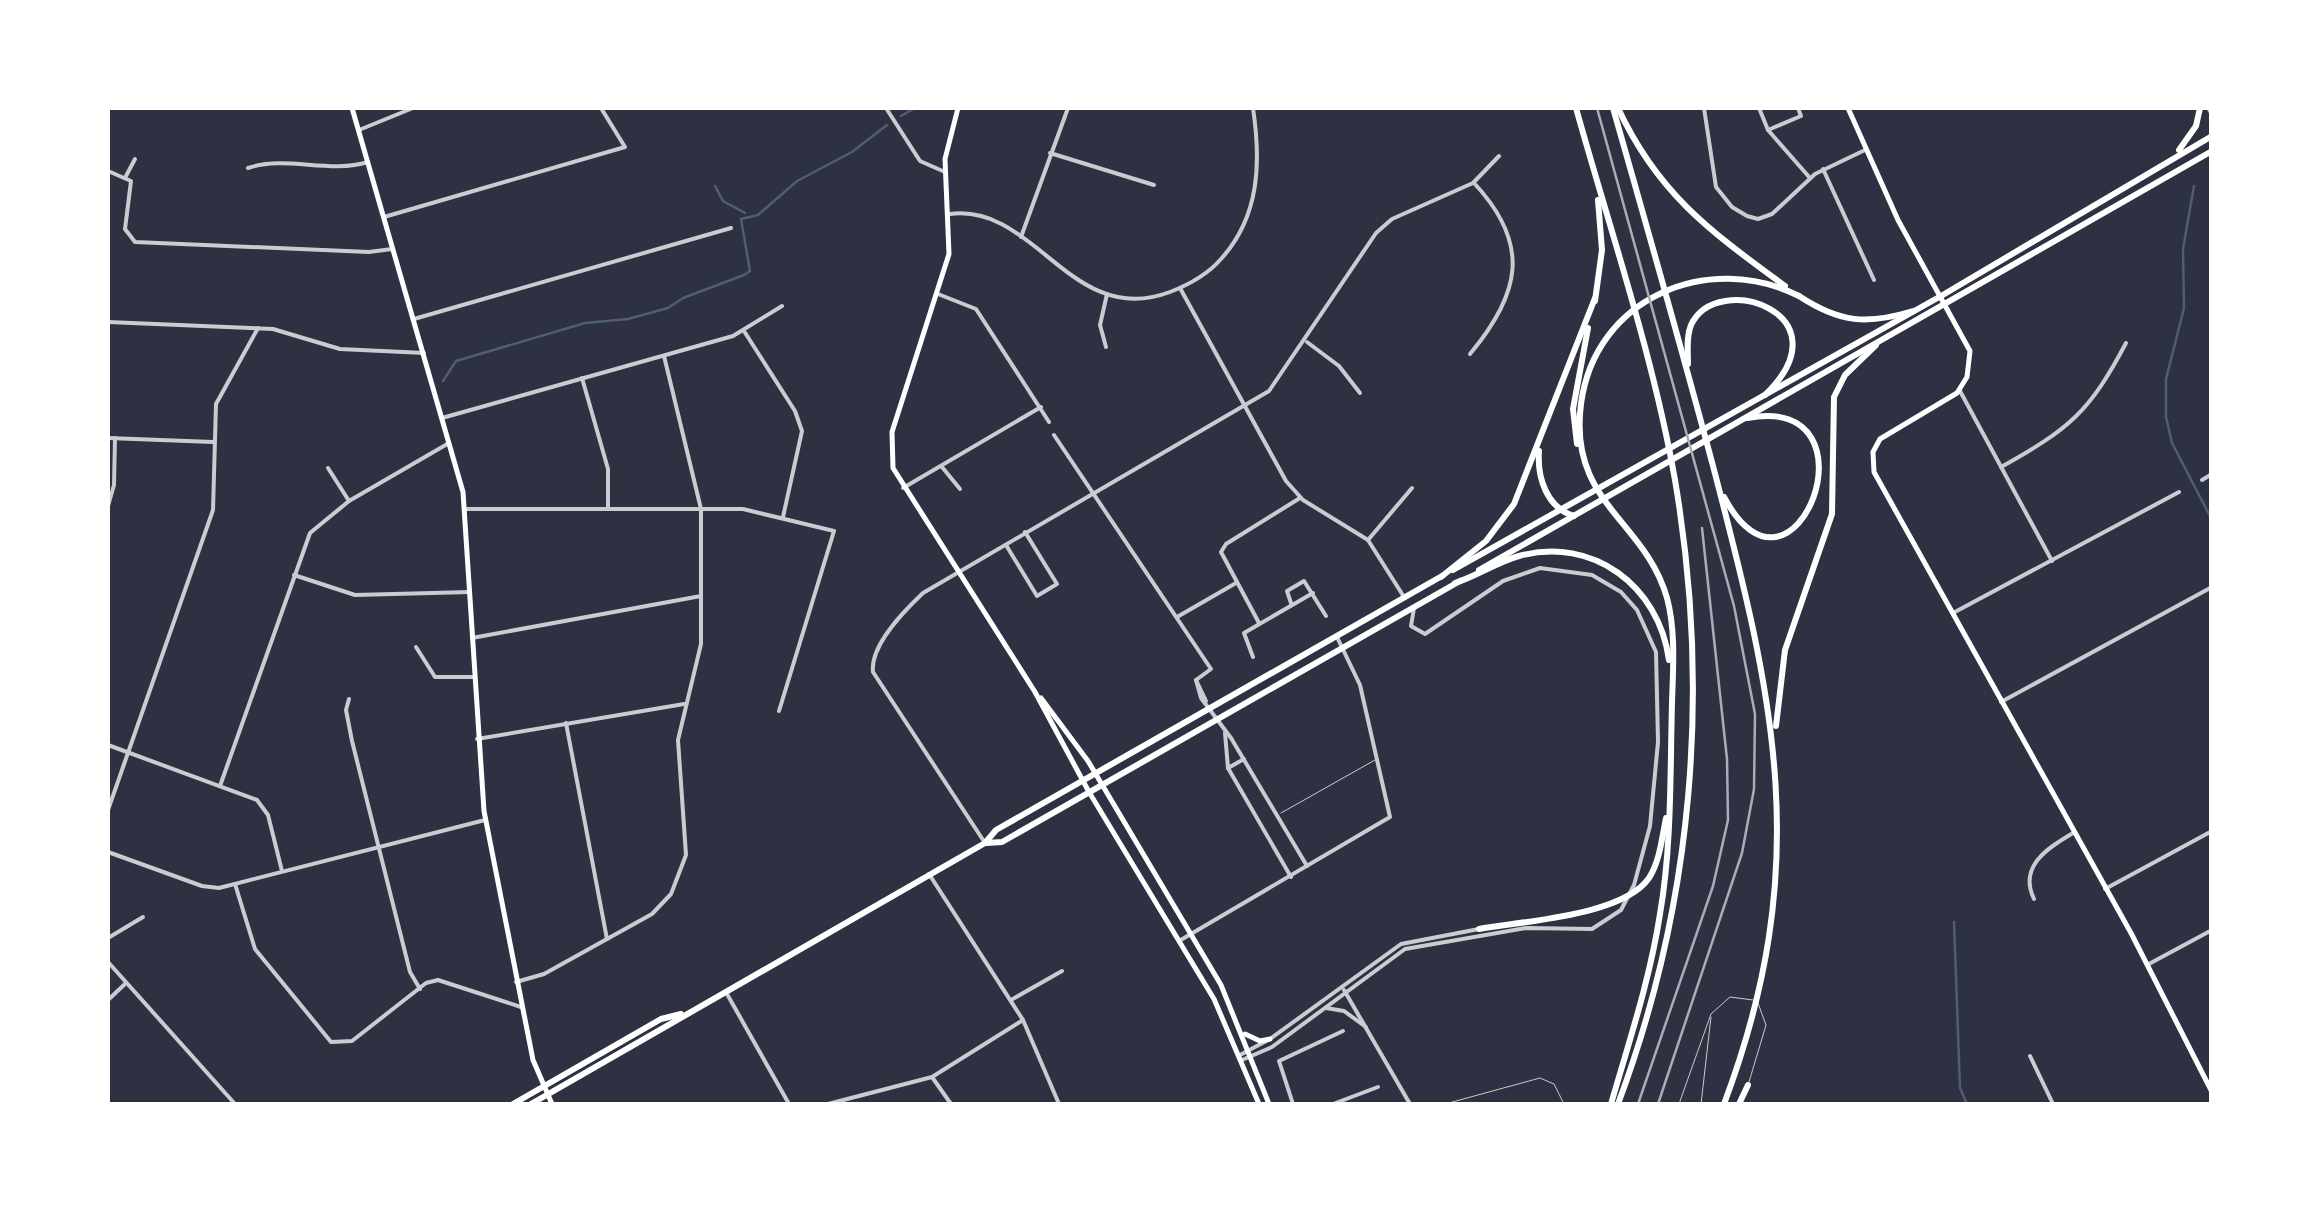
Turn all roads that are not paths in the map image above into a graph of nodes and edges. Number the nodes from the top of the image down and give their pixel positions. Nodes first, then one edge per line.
1 (352, 108) edge
2 (413, 108) edge
3 (601, 108) edge
4 (886, 108) edge
5 (958, 108) edge
6 (1068, 108) edge
7 (1253, 108) edge
8 (1576, 108) edge
9 (1615, 108) edge
10 (1704, 108) edge
11 (1759, 108) edge
12 (1798, 108) edge
13 (1848, 108) edge
14 (2200, 108) edge
15 (359, 130) junction
16 (1768, 130) junction
17 (2212, 136) edge
18 (1868, 150) junction
19 (2212, 151) edge
20 (1050, 153) junction
21 (1499, 156) dead end
22 (135, 159) dead end
23 (1590, 159) junction
24 (2168, 160) junction
25 (368, 162) junction
26 (248, 168) dead end
27 (1823, 169) junction
28 (108, 172) edge
29 (945, 172) junction
30 (126, 176) junction
31 (1810, 178) junction
32 (1473, 183) junction
33 (1154, 185) dead end
34 (950, 214) junction
35 (384, 217) junction
36 (731, 228) dead end
37 (1021, 237) junction
38 (393, 248) junction
39 (1874, 280) dead end
40 (1179, 288) junction
41 (936, 294) junction
42 (1108, 294) junction
43 (1799, 296) junction
44 (1941, 296) junction
45 (1596, 298) junction
46 (1947, 305) junction
47 (782, 306) dead end
48 (1913, 311) junction
49 (414, 319) junction
50 (108, 322) edge
51 (258, 328) junction
52 (744, 331) junction
53 (1305, 342) junction
54 (2126, 343) dead end
55 (1876, 345) junction
56 (1106, 348) dead end
57 (424, 353) junction
58 (1470, 354) dead end
59 (664, 356) junction
60 (1688, 370) junction
61 (582, 378) junction
62 (1960, 390) junction
63 (1360, 393) dead end
64 (1764, 394) junction
65 (1041, 407) junction
66 (1244, 407) junction
67 (442, 418) junction
68 (1747, 418) junction
69 (1049, 422) dead end
70 (1054, 435) dead end
71 (108, 438) edge
72 (115, 438) junction
73 (1542, 440) junction
74 (215, 442) junction
75 (449, 443) junction
76 (1585, 462) junction
77 (2000, 466) junction
78 (942, 467) junction
79 (328, 468) dead end
80 (2212, 474) edge
81 (2202, 480) dead end
82 (1718, 487) junction
83 (903, 488) junction
84 (960, 488) dead end
85 (1412, 488) dead end
86 (2180, 492) dead end
87 (1093, 493) junction
88 (1300, 498) junction
89 (349, 502) junction
90 (108, 506) edge
91 (466, 509) junction
92 (701, 509) junction
93 (608, 511) junction
94 (1560, 511) junction
95 (1574, 516) junction
96 (782, 517) junction
97 (1025, 532) junction
98 (1368, 540) junction
99 (1005, 544) junction
100 (2052, 561) junction
101 (958, 571) junction
102 (294, 575) junction
103 (1441, 577) junction
104 (1236, 583) junction
105 (1455, 583) junction
106 (2212, 587) edge
107 (470, 592) junction
108 (1312, 593) junction
109 (701, 596) junction
110 (1404, 597) junction
111 (1292, 604) junction
112 (1417, 605) junction
113 (1953, 613) junction
114 (1326, 616) dead end
115 (1177, 617) junction
116 (1259, 623) junction
117 (1336, 635) junction
118 (472, 638) junction
119 (416, 646) dead end
120 (1342, 648) junction
121 (1253, 657) dead end
122 (474, 677) junction
123 (1036, 692) junction
124 (349, 699) dead end
125 (1672, 701) junction
126 (2001, 702) junction
127 (684, 704) junction
128 (1208, 704) junction
129 (779, 711) dead end
130 (1217, 719) junction
131 (566, 723) junction
132 (1225, 734) junction
133 (477, 740) junction
134 (1775, 742) junction
135 (108, 745) edge
136 (127, 752) junction
137 (1378, 758) junction
138 (1244, 759) junction
139 (1228, 768) junction
140 (1094, 772) junction
141 (1082, 779) junction
142 (220, 786) junction
143 (1102, 786) junction
144 (1671, 787) junction
145 (1089, 792) junction
146 (108, 810) edge
147 (1276, 816) junction
148 (485, 820) junction
149 (2212, 831) edge
150 (2073, 834) junction
151 (985, 843) junction
152 (378, 846) junction
153 (108, 852) edge
154 (1308, 867) junction
155 (282, 871) junction
156 (930, 874) junction
157 (1291, 877) junction
158 (235, 884) junction
159 (2105, 889) junction
160 (2034, 899) dead end
161 (143, 917) dead end
162 (1479, 929) joint
163 (2212, 930) edge
164 (1191, 934) junction
165 (108, 938) edge
166 (607, 939) junction
167 (1179, 941) junction
168 (108, 962) edge
169 (2147, 965) junction
170 (1062, 971) dead end
171 (516, 982) junction
172 (126, 983) junction
173 (420, 989) junction
174 (1344, 989) junction
175 (724, 990) junction
176 (108, 1000) edge
177 (1011, 1000) junction
178 (521, 1007) junction
179 (1324, 1008) junction
180 (682, 1014) junction
181 (1711, 1014) junction
182 (1023, 1020) junction
183 (1369, 1030) junction
184 (1343, 1032) dead end
185 (1244, 1034) junction
186 (1270, 1040) junction
187 (1252, 1054) junction
188 (2030, 1056) dead end
189 (1241, 1058) junction
190 (932, 1077) junction
191 (1748, 1085) joint
192 (1378, 1086) dead end
193 (542, 1088) junction
194 (2212, 1092) edge
195 (1355, 1096) junction
196 (549, 1100) edge
197 (235, 1104) edge
198 (513, 1104) edge
199 (531, 1104) edge
200 (789, 1104) edge
201 (828, 1104) edge
202 (951, 1104) edge
203 (1059, 1104) edge
204 (1259, 1104) edge
205 (1269, 1104) edge
206 (1293, 1104) edge
207 (1333, 1104) edge
208 (1358, 1104) edge
209 (1410, 1104) edge
210 (1445, 1104) edge
211 (1564, 1104) edge
212 (1615, 1104) edge
213 (1679, 1104) edge
214 (1701, 1104) edge
215 (1724, 1104) edge
216 (1741, 1104) edge
217 (2053, 1104) edge

1 - 15 main road
2 - 15 street
3 - 35 street
4 - 29 street
5 - 29 main road
6 - 20 street
7 - 40 street
8 - 23 main road
9 - 43 main road
9 - 60 main road
10 - 31 street
11 - 16 street
12 - 16 street
13 - 18 main road
14 - 24 main road
15 - 25 main road
16 - 31 street
17 - 24 main road
18 - 27 street
18 - 44 main road
19 - 46 main road
20 - 33 street
20 - 37 street
21 - 32 street
22 - 30 street
23 - 45 main road
23 - 212 main road
24 - 44 main road
25 - 26 street
25 - 35 main road
27 - 31 street
27 - 39 street
28 - 30 street
29 - 34 main road
30 - 38 street
32 - 53 street
32 - 58 street
34 - 37 street
34 - 41 main road
35 - 38 main road
36 - 49 street
37 - 42 street
38 - 49 main road
40 - 42 street
40 - 66 street
41 - 65 street
41 - 83 main road
42 - 56 street
43 - 48 main road
43 - 76 main road
44 - 46 main road
44 - 48 main road
45 - 73 main road
45 - 76 main road
46 - 55 main road
46 - 62 main road
47 - 52 street
48 - 64 main road
49 - 57 main road
50 - 51 street
51 - 57 street
51 - 74 street
52 - 59 street
52 - 96 street
53 - 63 street
53 - 66 street
54 - 77 street
55 - 68 main road
55 - 134 main road
57 - 67 main road
59 - 61 street
59 - 92 street
60 - 64 main road
60 - 82 main road
61 - 67 street
61 - 93 street
62 - 77 street
62 - 113 main road
64 - 94 main road
65 - 69 street
65 - 78 street
66 - 87 street
66 - 88 street
67 - 75 main road
68 - 82 main road
68 - 95 main road
70 - 87 street
71 - 72 street
72 - 74 street
72 - 90 street
73 - 94 main road
73 - 103 main road
74 - 136 street
75 - 89 street
75 - 91 main road
76 - 125 main road
77 - 100 street
78 - 83 street
78 - 84 street
79 - 89 street
80 - 81 street
82 - 134 main road
83 - 101 main road
85 - 98 street
86 - 100 street
87 - 97 street
87 - 115 street
88 - 98 street
88 - 104 street
89 - 102 street
91 - 93 street
91 - 107 main road
92 - 93 street
92 - 96 street
92 - 109 street
94 - 95 main road
94 - 103 main road
95 - 105 main road
96 - 129 street
97 - 99 street
97 - 99 street
98 - 110 street
99 - 101 street
100 - 113 street
101 - 123 main road
101 - 151 street
102 - 107 street
102 - 142 street
103 - 110 main road
104 - 115 street
104 - 116 street
105 - 112 main road
105 - 125 main road
106 - 126 street
107 - 118 main road
108 - 111 street
108 - 111 street
108 - 114 street
109 - 118 street
109 - 127 street
110 - 117 main road
111 - 116 street
112 - 120 main road
112 - 174 street
113 - 126 main road
115 - 128 street
116 - 121 street
117 - 120 street
117 - 128 main road
118 - 122 main road
119 - 122 street
120 - 130 main road
120 - 137 street
122 - 133 main road
123 - 140 main road
123 - 141 main road
124 - 152 street
125 - 144 main road
126 - 150 main road
127 - 131 street
127 - 166 street
128 - 130 street
128 - 140 main road
130 - 132 street
130 - 143 main road
131 - 133 street
131 - 166 street
132 - 138 street
132 - 139 street
133 - 148 main road
134 - 215 main road
135 - 136 street
136 - 142 street
136 - 146 street
137 - 147 lane
137 - 154 street
138 - 139 street
138 - 147 street
139 - 157 street
140 - 141 main road
140 - 143 main road
141 - 145 main road
141 - 151 main road
142 - 155 street
143 - 145 main road
143 - 164 main road
144 - 162 main road
144 - 212 main road
145 - 151 main road
145 - 167 main road
147 - 154 street
148 - 152 street
148 - 171 main road
149 - 159 street
150 - 159 main road
150 - 160 street
151 - 156 main road
152 - 155 street
152 - 173 street
153 - 158 street
154 - 157 street
155 - 158 street
156 - 175 main road
156 - 177 street
157 - 164 street
158 - 173 street
159 - 169 main road
161 - 165 street
162 - 174 street
163 - 169 street
164 - 167 street
164 - 185 main road
166 - 171 street
167 - 189 main road
168 - 172 street
169 - 194 main road
170 - 177 street
171 - 178 main road
172 - 176 street
172 - 197 street
173 - 178 street
174 - 179 street
174 - 183 street
174 - 186 street
175 - 180 main road
175 - 200 street
177 - 182 street
178 - 193 main road
179 - 183 street
179 - 187 street
180 - 193 main road
180 - 196 main road
181 - 191 lane
181 - 213 lane
181 - 214 lane
182 - 190 street
182 - 203 street
183 - 209 street
184 - 206 street
185 - 186 main road
185 - 187 main road
186 - 187 street
187 - 189 street
187 - 205 main road
188 - 217 street
189 - 204 main road
190 - 201 street
190 - 202 street
191 - 216 main road
192 - 195 street
193 - 196 main road
193 - 198 main road
195 - 207 street
195 - 208 street
196 - 199 main road
210 - 211 lane

